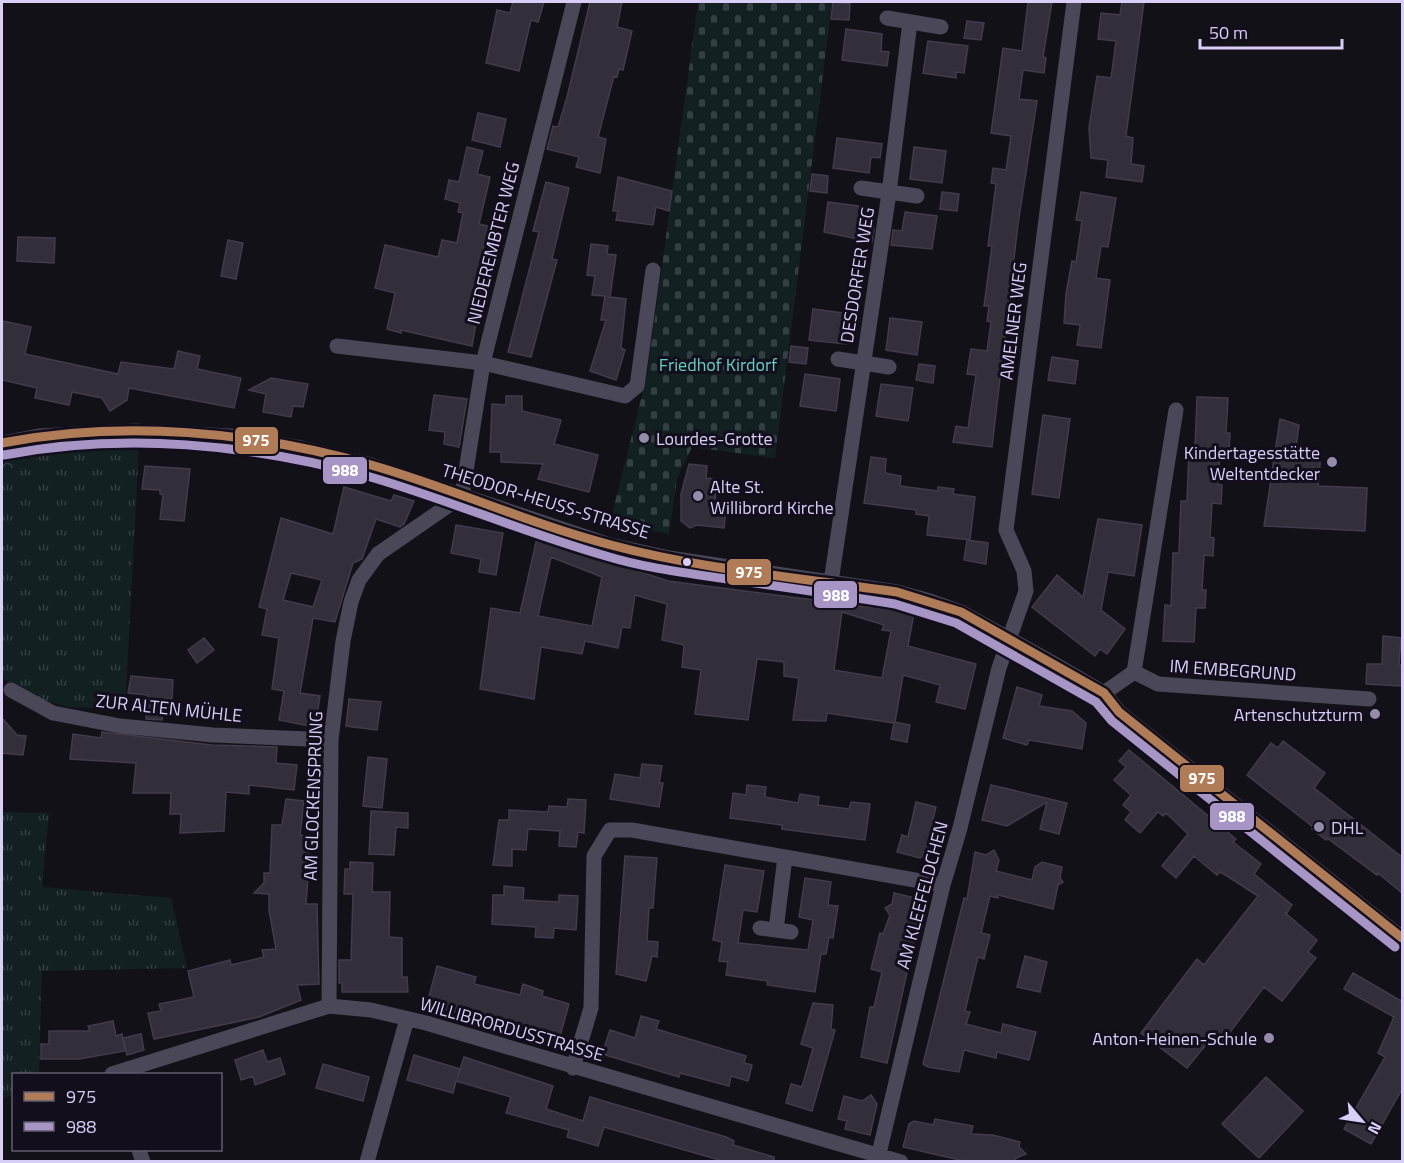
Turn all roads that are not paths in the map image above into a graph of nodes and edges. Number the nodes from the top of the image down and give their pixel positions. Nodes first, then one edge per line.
1 (574, 2) edge
2 (1074, 2) edge
3 (887, 18) dead end
4 (910, 22) junction
5 (941, 27) dead end
6 (861, 188) dead end
7 (890, 193) junction
8 (917, 196) dead end
9 (653, 270) dead end
10 (337, 346) dead end
11 (838, 359) dead end
12 (483, 363) junction
13 (864, 363) junction
14 (889, 367) dead end
15 (1176, 411) dead end
16 (2, 443) edge
17 (462, 496) junction
18 (831, 582) junction
19 (1010, 639) junction
20 (1134, 672) junction
21 (11, 690) dead end
22 (1104, 693) junction
23 (1369, 699) dead end
24 (330, 740) junction
25 (785, 857) junction
26 (943, 885) junction
27 (791, 932) dead end
28 (1402, 938) edge
29 (329, 1006) junction
30 (408, 1019) junction
31 (573, 1068) junction
32 (114, 1073) edge
33 (878, 1158) edge
34 (367, 1161) edge
35 (901, 1161) edge

1 - 12 street, NIEDEREMBTER WEG
2 - 19 street, AMELNER WEG
3 - 4 street
4 - 5 street
4 - 7 street, DESDORFER WEG
6 - 7 street, DESDORFER WEG
7 - 8 street, DESDORFER WEG
7 - 13 street, DESDORFER WEG
9 - 12 street
10 - 12 street
11 - 13 street, DESDORFER WEG
12 - 17 street, NIEDEREMBTER WEG
13 - 14 street, DESDORFER WEG
13 - 18 street, DESDORFER WEG
15 - 20 street
16 - 17 street, THEODOR-HEUSS-STRASSE
17 - 18 street, THEODOR-HEUSS-STRASSE
17 - 24 street, AM GLOCKENSPRUNG
18 - 19 street, THEODOR-HEUSS-STRASSE
19 - 22 street, THEODOR-HEUSS-STRASSE
19 - 26 street, AM KLEEFELDCHEN
20 - 22 street
20 - 23 street, IM EMBEGRUND
21 - 24 street, ZUR ALTEN MÜHLE
22 - 28 street, THEODOR-HEUSS-STRASSE
24 - 29 street, AM GLOCKENSPRUNG
25 - 26 street
25 - 27 street
25 - 31 street
26 - 33 street, AM KLEEFELDCHEN
29 - 30 street, WILLIBRORDUSSTRASSE
29 - 32 street, WILLIBRORDUSSTRASSE
30 - 31 street, WILLIBRORDUSSTRASSE
30 - 34 street
31 - 33 street, WILLIBRORDUSSTRASSE
33 - 35 street, WILLIBRORDUSSTRASSE

